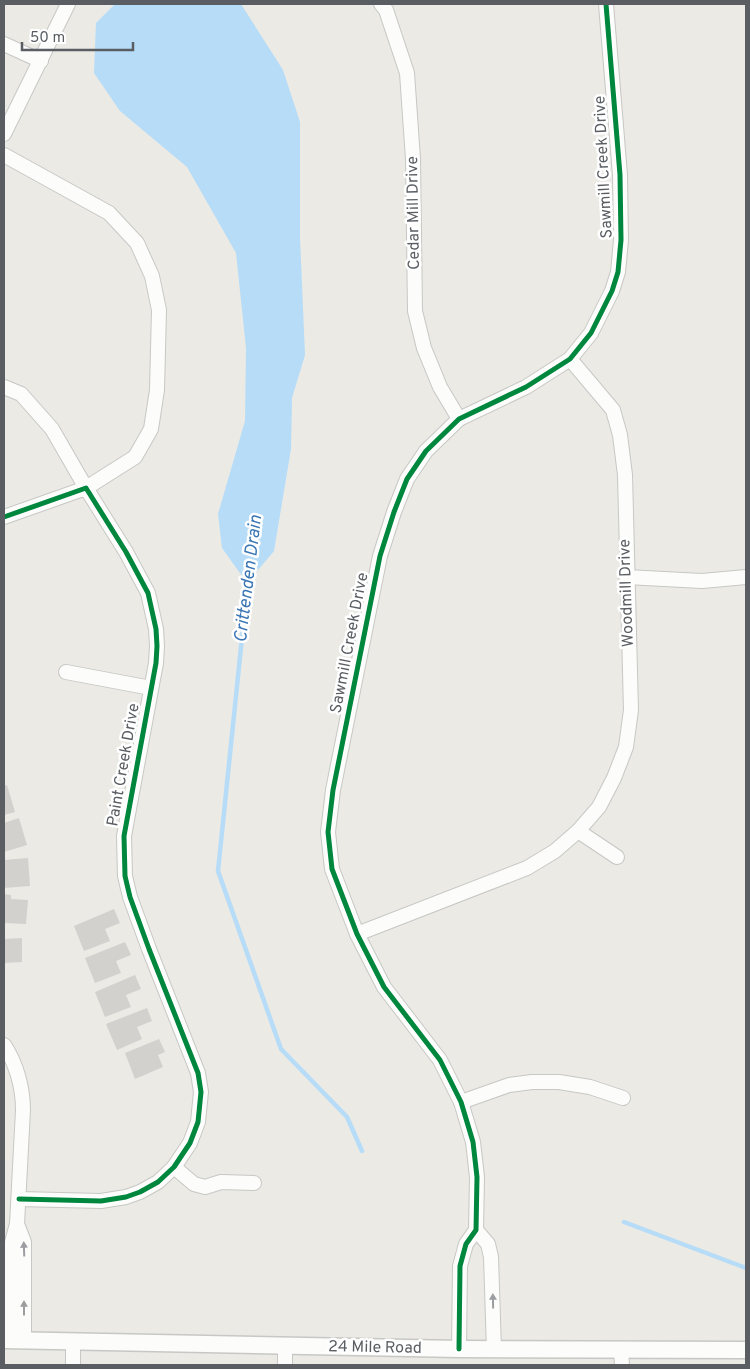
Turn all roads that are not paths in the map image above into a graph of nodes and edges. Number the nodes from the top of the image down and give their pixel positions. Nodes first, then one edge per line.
1 (68, 4) edge
2 (381, 4) edge
3 (606, 4) edge
4 (4, 44) edge
5 (41, 61) junction
6 (4, 134) edge
7 (4, 155) edge
8 (570, 358) junction
9 (4, 387) edge
10 (459, 419) junction
11 (86, 488) junction
12 (4, 517) edge
13 (746, 576) edge
14 (626, 577) junction
15 (66, 672) dead end
16 (152, 688) junction
17 (578, 831) junction
18 (617, 857) dead end
19 (356, 934) junction
20 (4, 1045) edge
21 (623, 1098) dead end
22 (461, 1102) junction
23 (174, 1168) junction
24 (254, 1183) dead end
25 (19, 1200) junction
26 (476, 1230) junction
27 (13, 1341) edge
28 (73, 1341) junction
29 (285, 1347) junction
30 (459, 1349) junction
31 (494, 1350) junction
32 (746, 1350) edge
33 (621, 1358) edge
34 (73, 1365) edge
35 (285, 1365) edge

1 - 5 street
2 - 10 street, Cedar Mill Drive
3 - 8 street, Sawmill Creek Drive
4 - 5 street
5 - 6 street
7 - 11 street
8 - 10 street, Sawmill Creek Drive
8 - 14 street, Woodmill Drive
9 - 11 street, Paint Creek Drive
10 - 19 street, Sawmill Creek Drive
11 - 12 street
11 - 16 street, Paint Creek Drive
13 - 14 street
14 - 17 street, Woodmill Drive
15 - 16 street
16 - 23 street, Paint Creek Drive
17 - 18 street
17 - 19 street, Woodmill Drive
19 - 22 street, Sawmill Creek Drive
20 - 25 street
21 - 22 street
22 - 26 street, Sawmill Creek Drive
23 - 24 street
23 - 25 street, Paint Creek Drive
25 - 27 street
26 - 30 street, Sawmill Creek Drive
31 -> 26 street
27 - 28 street, 24 Mile Road
28 - 29 street, 24 Mile Road
28 - 34 street
29 - 30 street, 24 Mile Road
29 - 35 street
30 - 31 street, 24 Mile Road
31 - 33 street, 24 Mile Road
32 - 33 street, 24 Mile Road

